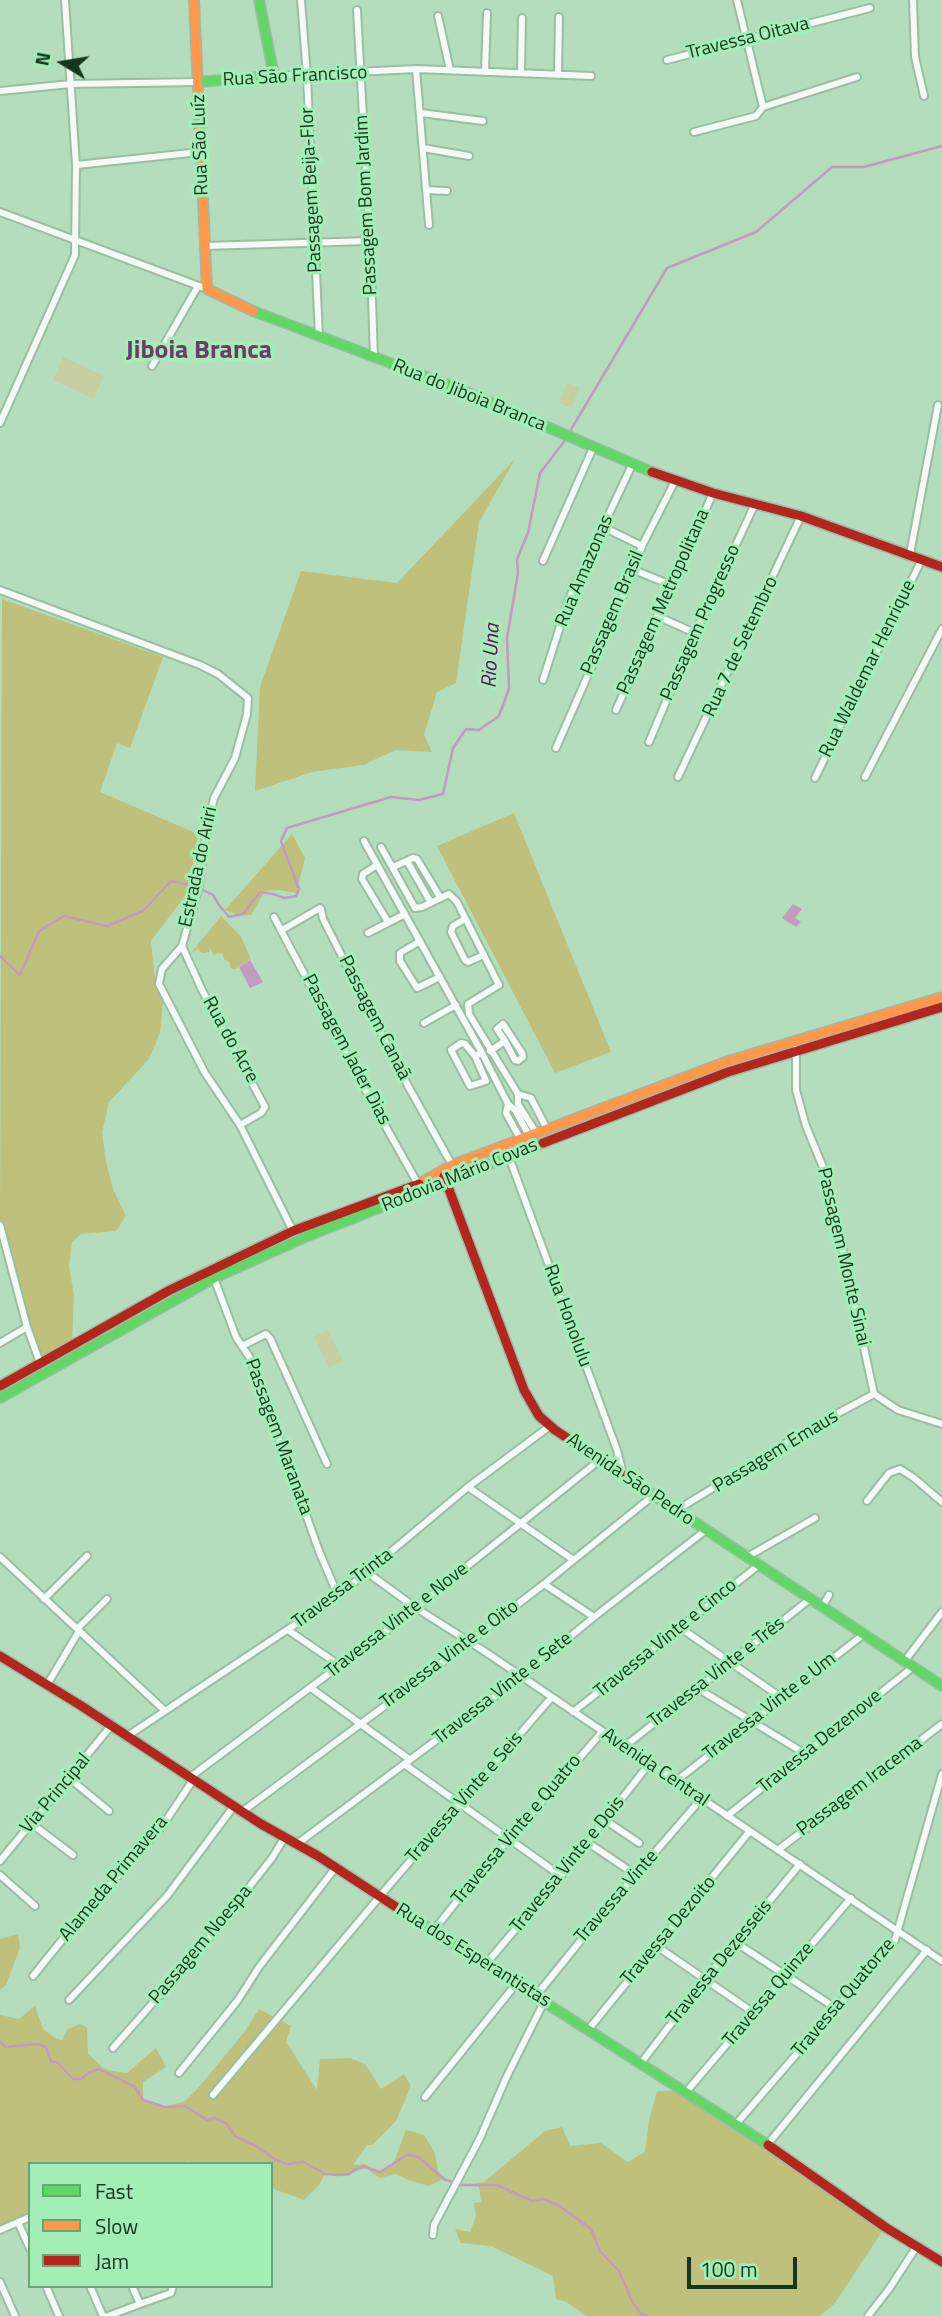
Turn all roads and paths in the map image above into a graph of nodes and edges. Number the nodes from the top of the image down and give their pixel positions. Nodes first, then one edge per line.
1 (65, 0) edge
2 (194, 0) edge
3 (259, 0) edge
4 (301, 0) edge
5 (737, 0) edge
6 (912, 0) edge
7 (870, 8) dead end
8 (356, 10) dead end
9 (487, 13) dead end
10 (438, 16) dead end
11 (559, 17) dead end
12 (522, 18) dead end
13 (747, 38) junction
14 (667, 60) dead end
15 (416, 69) junction
16 (450, 70) junction
17 (485, 72) junction
18 (521, 72) junction
19 (360, 74) junction
20 (558, 74) junction
21 (274, 76) junction
22 (307, 76) junction
23 (591, 76) dead end
24 (857, 77) dead end
25 (198, 82) junction
26 (71, 84) junction
27 (0, 91) edge
28 (924, 96) dead end
29 (763, 107) junction
30 (421, 113) junction
31 (483, 121) dead end
32 (694, 132) dead end
33 (423, 148) junction
34 (200, 152) junction
35 (468, 156) dead end
36 (76, 165) junction
37 (426, 190) junction
38 (447, 191) dead end
39 (0, 212) edge
40 (429, 225) dead end
41 (76, 239) junction
42 (370, 240) junction
43 (314, 243) junction
44 (204, 246) junction
45 (202, 287) junction
46 (319, 337) junction
47 (374, 358) junction
48 (152, 366) dead end
49 (938, 404) dead end
50 (0, 423) edge
51 (593, 448) junction
52 (632, 465) junction
53 (676, 479) junction
54 (713, 493) junction
55 (754, 506) junction
56 (801, 516) junction
57 (603, 527) junction
58 (642, 546) junction
59 (910, 554) junction
60 (922, 559) junction
61 (543, 561) dead end
62 (942, 567) edge
63 (634, 569) junction
64 (671, 584) junction
65 (0, 590) edge
66 (657, 616) junction
67 (942, 629) edge
68 (695, 633) junction
69 (543, 680) dead end
70 (616, 710) dead end
71 (649, 742) dead end
72 (555, 748) dead end
73 (678, 777) dead end
74 (865, 777) dead end
75 (815, 778) dead end
76 (365, 841) dead end
77 (381, 847) dead end
78 (407, 861) junction
79 (377, 865) junction
80 (393, 867) junction
81 (440, 897) junction
82 (430, 903) junction
83 (405, 914) junction
84 (274, 917) dead end
85 (465, 919) junction
86 (388, 922) junction
87 (282, 930) junction
88 (368, 933) dead end
89 (420, 941) junction
90 (182, 946) junction
91 (484, 955) junction
92 (440, 977) junction
93 (942, 997) edge
94 (456, 1005) junction
95 (942, 1007) edge
96 (424, 1023) dead end
97 (505, 1041) junction
98 (809, 1042) junction
99 (795, 1046) junction
100 (490, 1051) junction
101 (482, 1053) junction
102 (475, 1056) junction
103 (518, 1094) junction
104 (240, 1125) junction
105 (547, 1129) junction
106 (529, 1137) junction
107 (509, 1157) junction
108 (452, 1165) junction
109 (444, 1177) junction
110 (418, 1184) junction
111 (0, 1225) edge
112 (293, 1231) junction
113 (214, 1279) junction
114 (27, 1327) junction
115 (0, 1343) edge
116 (73, 1344) junction
117 (242, 1346) junction
118 (78, 1354) junction
119 (40, 1363) junction
120 (0, 1386) edge
121 (874, 1394) junction
122 (0, 1398) edge
123 (942, 1424) edge
124 (550, 1426) junction
125 (601, 1459) junction
126 (327, 1464) dead end
127 (623, 1474) junction
128 (468, 1487) junction
129 (654, 1495) junction
130 (867, 1501) dead end
131 (942, 1502) edge
132 (677, 1510) junction
133 (815, 1518) dead end
134 (521, 1522) junction
135 (706, 1530) junction
136 (87, 1556) dead end
137 (0, 1557) edge
138 (747, 1557) junction
139 (572, 1559) junction
140 (759, 1565) junction
141 (368, 1573) junction
142 (544, 1584) junction
143 (829, 1595) dead end
144 (338, 1597) junction
145 (810, 1598) junction
146 (44, 1599) junction
147 (107, 1599) dead end
148 (822, 1607) junction
149 (416, 1608) junction
150 (942, 1612) edge
151 (594, 1617) junction
152 (680, 1628) junction
153 (78, 1630) junction
154 (288, 1630) junction
155 (864, 1634) junction
156 (467, 1642) junction
157 (0, 1656) edge
158 (904, 1661) junction
159 (730, 1662) junction
160 (339, 1665) junction
161 (913, 1668) junction
162 (521, 1677) junction
163 (47, 1685) junction
164 (942, 1686) edge
165 (311, 1688) junction
166 (697, 1689) junction
167 (551, 1698) junction
168 (782, 1698) junction
169 (164, 1710) junction
170 (573, 1712) junction
171 (751, 1721) junction
172 (359, 1724) junction
173 (942, 1724) edge
174 (110, 1727) junction
175 (601, 1732) junction
176 (126, 1737) junction
177 (624, 1747) junction
178 (804, 1753) junction
179 (407, 1762) junction
180 (649, 1764) junction
181 (942, 1774) edge
182 (69, 1778) junction
183 (191, 1779) junction
184 (676, 1781) junction
185 (701, 1799) junction
186 (459, 1804) junction
187 (238, 1809) junction
188 (109, 1811) dead end
189 (727, 1816) junction
190 (604, 1820) junction
191 (32, 1824) junction
192 (749, 1832) junction
193 (285, 1837) junction
194 (510, 1838) junction
195 (587, 1842) junction
196 (639, 1843) dead end
197 (297, 1844) junction
198 (778, 1850) junction
199 (73, 1856) dead end
200 (0, 1861) edge
201 (800, 1864) junction
202 (336, 1867) junction
203 (0, 1875) edge
204 (636, 1875) junction
205 (561, 1876) junction
206 (379, 1898) junction
207 (851, 1898) junction
208 (35, 1906) dead end
209 (434, 1930) junction
210 (899, 1930) junction
211 (735, 1942) junction
212 (655, 1945) junction
213 (927, 1950) junction
214 (942, 1961) edge
215 (485, 1965) junction
216 (786, 1975) junction
217 (33, 1976) dead end
218 (706, 1978) junction
219 (516, 1984) junction
220 (535, 1997) junction
221 (69, 2000) dead end
222 (544, 2002) junction
223 (836, 2009) junction
224 (754, 2013) junction
225 (587, 2030) junction
226 (113, 2048) dead end
227 (640, 2063) junction
228 (179, 2073) dead end
229 (687, 2091) junction
230 (214, 2095) dead end
231 (425, 2097) dead end
232 (737, 2123) junction
233 (772, 2139) dead end
234 (28, 2218) edge
235 (18, 2222) junction
236 (0, 2230) edge
237 (433, 2235) dead end
238 (28, 2244) edge
239 (917, 2246) junction
240 (941, 2259) edge
241 (0, 2281) edge
242 (47, 2288) edge
243 (91, 2288) edge
244 (133, 2288) edge
245 (172, 2288) edge
246 (140, 2304) junction
247 (15, 2316) edge
248 (59, 2316) edge
249 (106, 2316) edge
250 (867, 2316) edge

1 - 26 street
2 - 25 main road, Rua São Luíz
3 - 21 main road
4 - 22 street, Passagem Beija-Flor
5 - 13 street
6 - 28 street
7 - 13 street, Travessa Oitava
8 - 19 street, Passagem Bom Jardim
9 - 17 street
10 - 16 street
11 - 20 street
12 - 18 street
13 - 14 street, Travessa Oitava
13 - 29 street
15 - 16 street, Rua São Francisco
15 - 19 street, Rua São Francisco
15 - 30 street
16 - 17 street, Rua São Francisco
17 - 18 street, Rua São Francisco
18 - 20 street, Rua São Francisco
19 - 22 street, Rua São Francisco
19 - 42 street, Passagem Bom Jardim
20 - 23 street, Rua São Francisco
21 - 22 street, Rua São Francisco
21 - 25 main road, Rua São Francisco
22 - 43 street, Passagem Beija-Flor
24 - 29 street
25 - 26 street, Rua São Francisco
25 - 34 main road, Rua São Luíz
26 - 27 street, Rua São Francisco
26 - 36 street
29 - 32 street
30 - 31 street
30 - 33 street
33 - 35 street
33 - 37 street
34 - 36 street
34 - 44 main road, Rua São Luíz
36 - 41 street
37 - 38 street
37 - 40 street
39 - 41 street, Rua do Jiboia Branca
41 - 45 street, Rua do Jiboia Branca
41 - 50 street
42 - 43 street
42 - 47 street, Passagem Bom Jardim
43 - 44 street
43 - 46 street, Passagem Beija-Flor
44 - 45 main road, Rua São Luíz
45 - 46 main road, Rua do Jiboia Branca
45 - 48 street
46 - 47 main road, Rua do Jiboia Branca
47 - 51 main road, Rua do Jiboia Branca
49 - 59 street
51 - 52 main road, Rua do Jiboia Branca
51 - 61 street
52 - 53 main road, Rua do Jiboia Branca
52 - 57 street, Rua Amazonas
53 - 54 main road, Rua do Jiboia Branca
53 - 58 street, Passagem Brasil
54 - 55 main road, Rua do Jiboia Branca
54 - 64 street, Passagem Metropolitana
55 - 56 main road, Rua do Jiboia Branca
55 - 68 street, Passagem Progresso
56 - 59 main road, Rua do Jiboia Branca
56 - 73 street, Rua 7 de Setembro
57 - 58 street
57 - 69 street, Rua Amazonas
58 - 63 street, Passagem Brasil
59 - 60 main road, Rua do Jiboia Branca
60 - 62 main road, Rua do Jiboia Branca
60 - 75 street, Rua Waldemar Henrique
63 - 64 street
63 - 72 street, Passagem Brasil
64 - 66 street, Passagem Metropolitana
65 - 90 street, Estrada do Ariri
66 - 68 street
66 - 70 street, Passagem Metropolitana
67 - 74 street
68 - 71 street, Passagem Progresso
76 - 79 street
77 - 80 street
78 - 80 street
78 - 81 street
78 - 82 street
79 - 83 street
79 - 86 street
80 - 82 street
81 - 82 street
81 - 85 street
83 - 86 street
83 - 89 street
84 - 87 street, Passagem Jader Dias
85 - 91 street
85 - 91 street
86 - 88 street
87 - 108 street, Passagem Canaã
87 - 110 street, Passagem Jader Dias
89 - 92 street
89 - 92 street
90 - 104 street, Estrada do Ariri
90 - 104 street, Rua do Acre
91 - 100 street
92 - 94 street
93 - 98 main road, Rodovia Mário Covas
94 - 96 street
94 - 101 street
95 - 98 main road, Rodovia Mário Covas
97 - 97 street
97 - 100 street
98 - 99 main road, Rodovia Mário Covas
99 - 105 main road, Rodovia Mário Covas
99 - 107 main road, Rodovia Mário Covas
99 - 121 street, Passagem Monte Sinai
100 - 103 street
101 - 102 street
101 - 106 street
102 - 102 street
103 - 105 street
103 - 106 street
104 - 112 street, Estrada do Ariri
105 - 106 main road, Rodovia Mário Covas
106 - 108 main road, Rodovia Mário Covas
107 - 109 main road, Rodovia Mário Covas
107 - 127 street, Rua Honolulu
108 - 109 main road, Rodovia Mário Covas
109 - 110 main road, Rodovia Mário Covas
109 - 113 main road, Rodovia Mário Covas
109 - 124 main road, Avenida São Pedro
110 - 112 main road, Rodovia Mário Covas
111 - 114 street
112 - 116 main road, Rodovia Mário Covas
113 - 117 street, Passagem Maranata
113 - 118 main road, Rodovia Mário Covas
114 - 115 street
114 - 119 street
116 - 118 main road
116 - 119 main road, Rodovia Mário Covas
117 - 126 street
117 - 144 street, Passagem Maranata
118 - 122 main road, Rodovia Mário Covas
119 - 120 main road, Rodovia Mário Covas
121 - 123 street
121 - 132 street, Passagem Emaus
124 - 125 main road, Avenida São Pedro
124 - 128 street, Travessa Trinta
125 - 127 main road, Avenida São Pedro
125 - 134 street, Travessa Vinte e Nove
127 - 129 main road, Avenida São Pedro
128 - 134 street
128 - 141 street, Travessa Trinta
129 - 132 main road, Avenida São Pedro
129 - 139 street, Travessa Vinte e Oito
130 - 131 street
132 - 135 main road, Avenida São Pedro
133 - 138 street
134 - 139 street
134 - 149 street, Travessa Vinte e Nove
135 - 138 main road, Avenida São Pedro
135 - 151 street, Travessa Vinte e Sete
136 - 146 street
137 - 146 street
138 - 140 main road, Avenida São Pedro
139 - 142 street, Travessa Vinte e Oito
140 - 145 main road, Avenida São Pedro
140 - 152 street, Travessa Vinte e Cinco
141 - 144 street, Travessa Trinta
141 - 149 street, Avenida Central
142 - 151 street
142 - 156 street, Travessa Vinte e Oito
143 - 148 street
144 - 154 street, Travessa Trinta
145 - 148 main road, Avenida São Pedro
145 - 159 street, Travessa Vinte e Três
146 - 153 street
147 - 153 street
148 - 155 main road, Avenida São Pedro
149 - 156 street, Avenida Central
149 - 160 street, Travessa Vinte e Nove
150 - 158 street
151 - 162 street, Travessa Vinte e Sete
152 - 159 street
152 - 170 street, Travessa Vinte e Cinco
153 - 163 street
153 - 169 street
154 - 160 street
154 - 169 street, Travessa Trinta
155 - 158 main road, Avenida São Pedro
155 - 168 street, Travessa Vinte e Um
156 - 162 street, Avenida Central
156 - 172 street, Travessa Vinte e Oito
157 - 163 main road, Rua dos Esperantistas
158 - 161 main road, Avenida São Pedro
159 - 166 street, Travessa Vinte e Três
159 - 168 street
160 - 165 street, Travessa Vinte e Nove
161 - 164 main road, Avenida São Pedro
161 - 178 street, Travessa Dezenove
162 - 167 street, Avenida Central
162 - 179 street, Travessa Vinte e Sete
163 - 174 main road, Rua dos Esperantistas
165 - 172 street
165 - 183 street, Travessa Vinte e Nove
166 - 171 street
166 - 177 street, Travessa Vinte e Três
167 - 170 street, Avenida Central
167 - 186 street, Travessa Vinte e Seis
168 - 171 street, Travessa Vinte e Um
169 - 176 street, Travessa Trinta
170 - 175 street, Avenida Central
171 - 178 street
171 - 184 street, Travessa Vinte e Um
172 - 179 street
172 - 187 street, Travessa Vinte e Oito
173 - 198 street, Passagem Iracema
174 - 176 main road, Rua dos Esperantistas
174 - 182 street, Via Principal
175 - 177 street, Avenida Central
175 - 194 street, Travessa Vinte e Quatro
176 - 183 main road, Rua dos Esperantistas
177 - 180 street, Avenida Central
178 - 189 street, Travessa Dezenove
179 - 186 street
179 - 197 street, Travessa Vinte e Sete
180 - 184 street, Avenida Central
180 - 190 street, Travessa Vinte e Dois
181 - 210 street, Travessa Quatorze
182 - 188 street
182 - 191 street, Via Principal
183 - 187 main road, Rua dos Esperantistas
183 - 217 street, Alameda Primavera
184 - 185 street, Avenida Central
185 - 189 street, Avenida Central
185 - 204 street, Travessa Vinte
186 - 194 street
186 - 206 street, Travessa Vinte e Seis
187 - 193 main road, Rua dos Esperantistas
187 - 221 street, Travessa Vinte e Oito
189 - 192 street, Avenida Central
190 - 195 street, Travessa Vinte e Dois
190 - 196 street
191 - 199 street
191 - 200 street, Via Principal
192 - 198 street, Avenida Central
192 - 212 street, Travessa Dezoito
193 - 197 main road, Rua dos Esperantistas
193 - 226 street, Passagem Noespa
194 - 205 street
194 - 209 street, Travessa Vinte e Quatro
195 - 204 street
195 - 205 street, Travessa Vinte e Dois
197 - 202 main road, Rua dos Esperantistas
198 - 201 street, Avenida Central
201 - 207 street, Avenida Central
201 - 211 street, Travessa Dezesseis
202 - 206 main road, Rua dos Esperantistas
202 - 228 street
203 - 208 street
204 - 220 street, Travessa Vinte
205 - 215 street, Travessa Vinte e Dois
206 - 209 main road, Rua dos Esperantistas
206 - 230 street, Travessa Vinte e Seis
207 - 210 street, Avenida Central
207 - 216 street, Travessa Quinze
209 - 215 main road, Rua dos Esperantistas
210 - 213 street, Avenida Central
210 - 223 street, Travessa Quatorze
211 - 216 street
211 - 218 street, Travessa Dezesseis
212 - 218 street
212 - 225 street, Travessa Dezoito
213 - 214 street, Avenida Central
213 - 233 street
215 - 219 main road, Rua dos Esperantistas
216 - 223 street
216 - 224 street, Travessa Quinze
218 - 224 street
218 - 227 street, Travessa Dezesseis
219 - 220 main road, Rua dos Esperantistas
219 - 231 street
220 - 222 main road, Rua dos Esperantistas
222 - 225 main road, Rua dos Esperantistas
222 - 237 street
223 - 232 street, Travessa Quatorze
224 - 229 street, Travessa Quinze
225 - 227 main road, Rua dos Esperantistas
227 - 229 main road, Rua dos Esperantistas
229 - 232 main road, Rua dos Esperantistas
232 - 239 main road, Rua dos Esperantistas
234 - 235 street
235 - 236 street
235 - 238 street
239 - 240 main road, Rua dos Esperantistas
239 - 250 street
241 - 247 street
242 - 248 street
243 - 249 street
244 - 246 street
245 - 246 street
246 - 249 street

